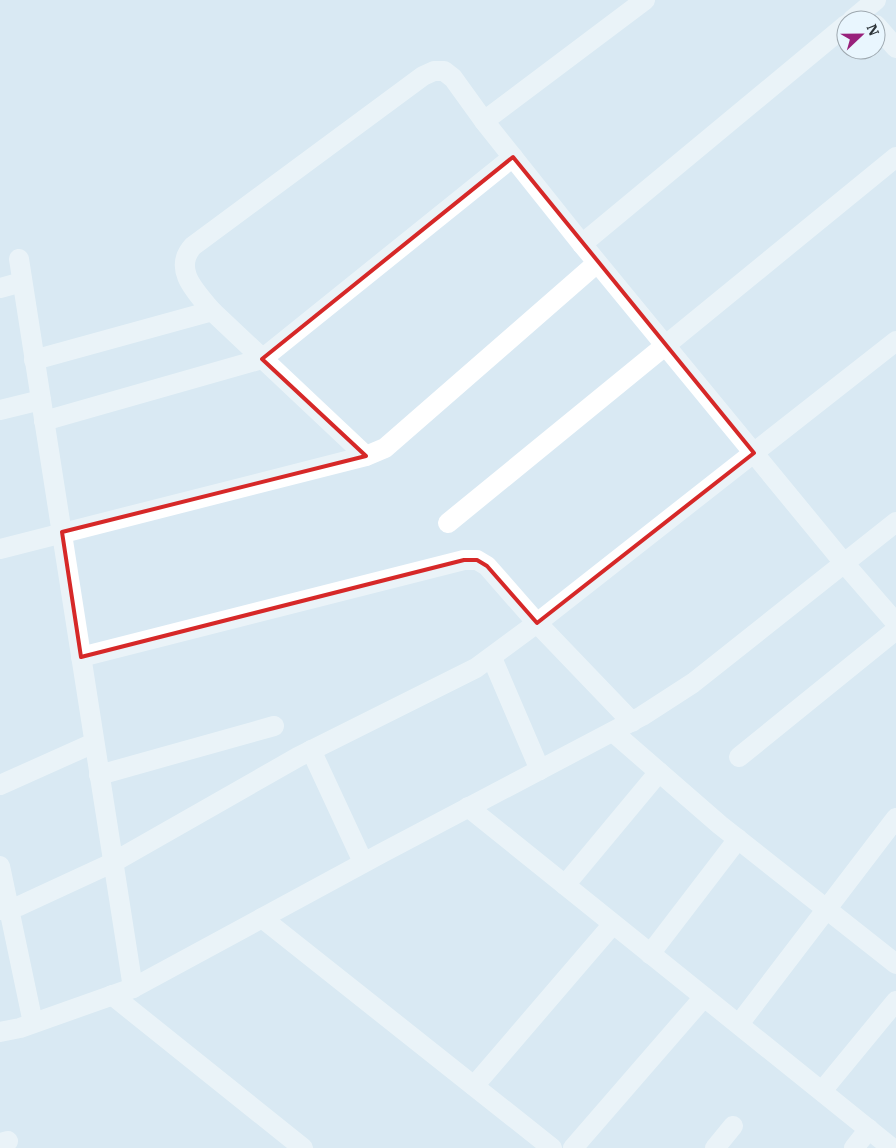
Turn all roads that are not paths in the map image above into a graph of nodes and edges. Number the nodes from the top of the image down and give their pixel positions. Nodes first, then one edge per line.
1 (645, 0) edge
2 (836, 33) edge
3 (886, 36) edge
4 (896, 48) edge
5 (484, 122) junction
6 (513, 157) junction
7 (896, 157) edge
8 (582, 244) junction
9 (19, 259) dead end
10 (597, 263) junction
11 (22, 282) junction
12 (0, 288) edge
13 (212, 311) junction
14 (896, 341) edge
15 (665, 345) junction
16 (262, 359) junction
17 (34, 360) junction
18 (41, 400) junction
19 (0, 410) edge
20 (44, 421) junction
21 (754, 453) junction
22 (366, 456) junction
23 (896, 522) edge
24 (448, 523) dead end
25 (62, 532) junction
26 (0, 549) edge
27 (844, 564) junction
28 (896, 622) edge
29 (537, 623) junction
30 (896, 630) edge
31 (80, 657) junction
32 (492, 658) junction
33 (632, 722) junction
34 (274, 726) dead end
35 (613, 732) junction
36 (94, 743) junction
37 (311, 750) junction
38 (739, 757) dead end
39 (540, 770) junction
40 (659, 772) junction
41 (99, 775) junction
42 (0, 786) edge
43 (468, 808) junction
44 (896, 818) edge
45 (738, 839) junction
46 (363, 862) junction
47 (112, 863) junction
48 (0, 866) edge
49 (565, 886) junction
50 (4, 909) edge
51 (826, 909) junction
52 (262, 918) junction
53 (613, 924) junction
54 (650, 954) junction
55 (896, 964) edge
56 (133, 988) junction
57 (112, 996) junction
58 (704, 997) junction
59 (896, 1001) edge
60 (33, 1023) junction
61 (738, 1024) junction
62 (0, 1032) edge
63 (474, 1086) junction
64 (822, 1091) junction
65 (733, 1126) dead end
66 (869, 1129) junction
67 (304, 1148) edge
68 (552, 1148) edge
69 (573, 1148) edge
70 (715, 1148) edge
71 (854, 1148) edge
72 (892, 1148) edge

1 - 5 street
2 - 8 street
3 - 4 street
5 - 6 street
5 - 13 street
6 - 8 street
6 - 16 street
7 - 15 street
8 - 10 street
9 - 11 street
10 - 15 street
10 - 22 street
11 - 12 street
11 - 17 street
13 - 16 street
13 - 17 street
14 - 21 street
15 - 21 street
15 - 24 street
16 - 20 street
16 - 22 street
17 - 18 street
18 - 19 street
18 - 20 street
20 - 25 street
21 - 27 street
21 - 29 street
22 - 25 street
23 - 27 street
25 - 26 street
25 - 31 street
27 - 28 street
27 - 33 street
29 - 31 street
29 - 32 street
29 - 33 street
30 - 38 street
31 - 36 street
32 - 37 street
32 - 39 street
33 - 35 street
34 - 41 street
35 - 39 street
35 - 40 street
36 - 41 street
36 - 42 street
37 - 46 street
37 - 47 street
39 - 43 street
40 - 45 street
40 - 49 street
41 - 47 street
43 - 46 street
43 - 49 street
44 - 51 street
45 - 51 street
45 - 54 street
46 - 52 street
47 - 50 street
47 - 56 street
48 - 50 street
49 - 53 street
50 - 60 street
51 - 55 street
51 - 61 street
52 - 56 street
52 - 63 street
53 - 54 street
53 - 63 street
54 - 58 street
56 - 57 street
57 - 60 street
57 - 67 street
58 - 61 street
58 - 69 street
59 - 64 street
60 - 62 street
61 - 64 street
63 - 68 street
64 - 66 street
65 - 70 street
66 - 71 street
66 - 72 street

